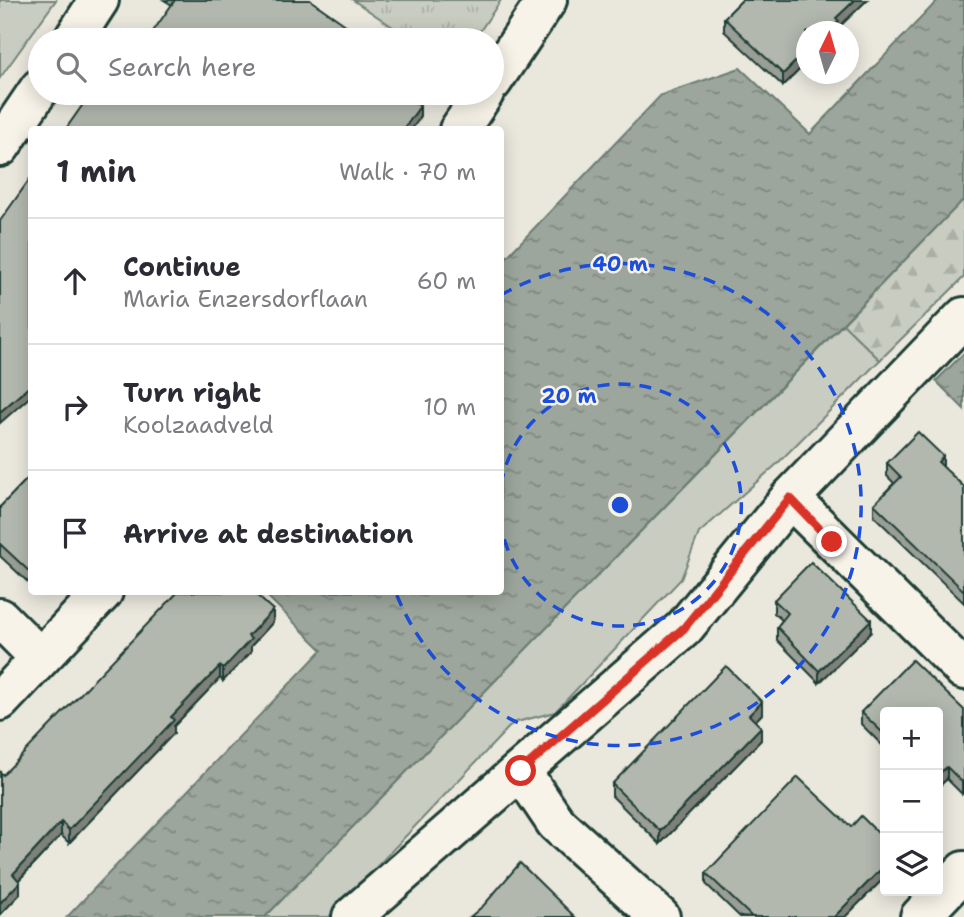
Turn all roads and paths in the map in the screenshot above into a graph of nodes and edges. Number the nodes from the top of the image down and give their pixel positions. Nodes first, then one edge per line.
1 (99, 0) edge
2 (547, 0) edge
3 (81, 28) edge
4 (504, 64) edge
5 (28, 105) edge
6 (476, 105) edge
7 (462, 126) edge
8 (0, 146) edge
9 (964, 317) edge
10 (790, 498) junction
11 (100, 595) edge
12 (0, 618) edge
13 (40, 658) junction
14 (964, 670) edge
15 (0, 701) edge
16 (521, 771) junction
17 (964, 871) edge
18 (352, 917) edge
19 (660, 917) edge
20 (920, 917) edge

1 - 3 street
2 - 4 street
5 - 8 street
6 - 7 street
9 - 10 street
10 - 14 street
10 - 16 street
11 - 13 street
12 - 13 street
13 - 15 street
16 - 18 street
16 - 19 street
17 - 20 street

